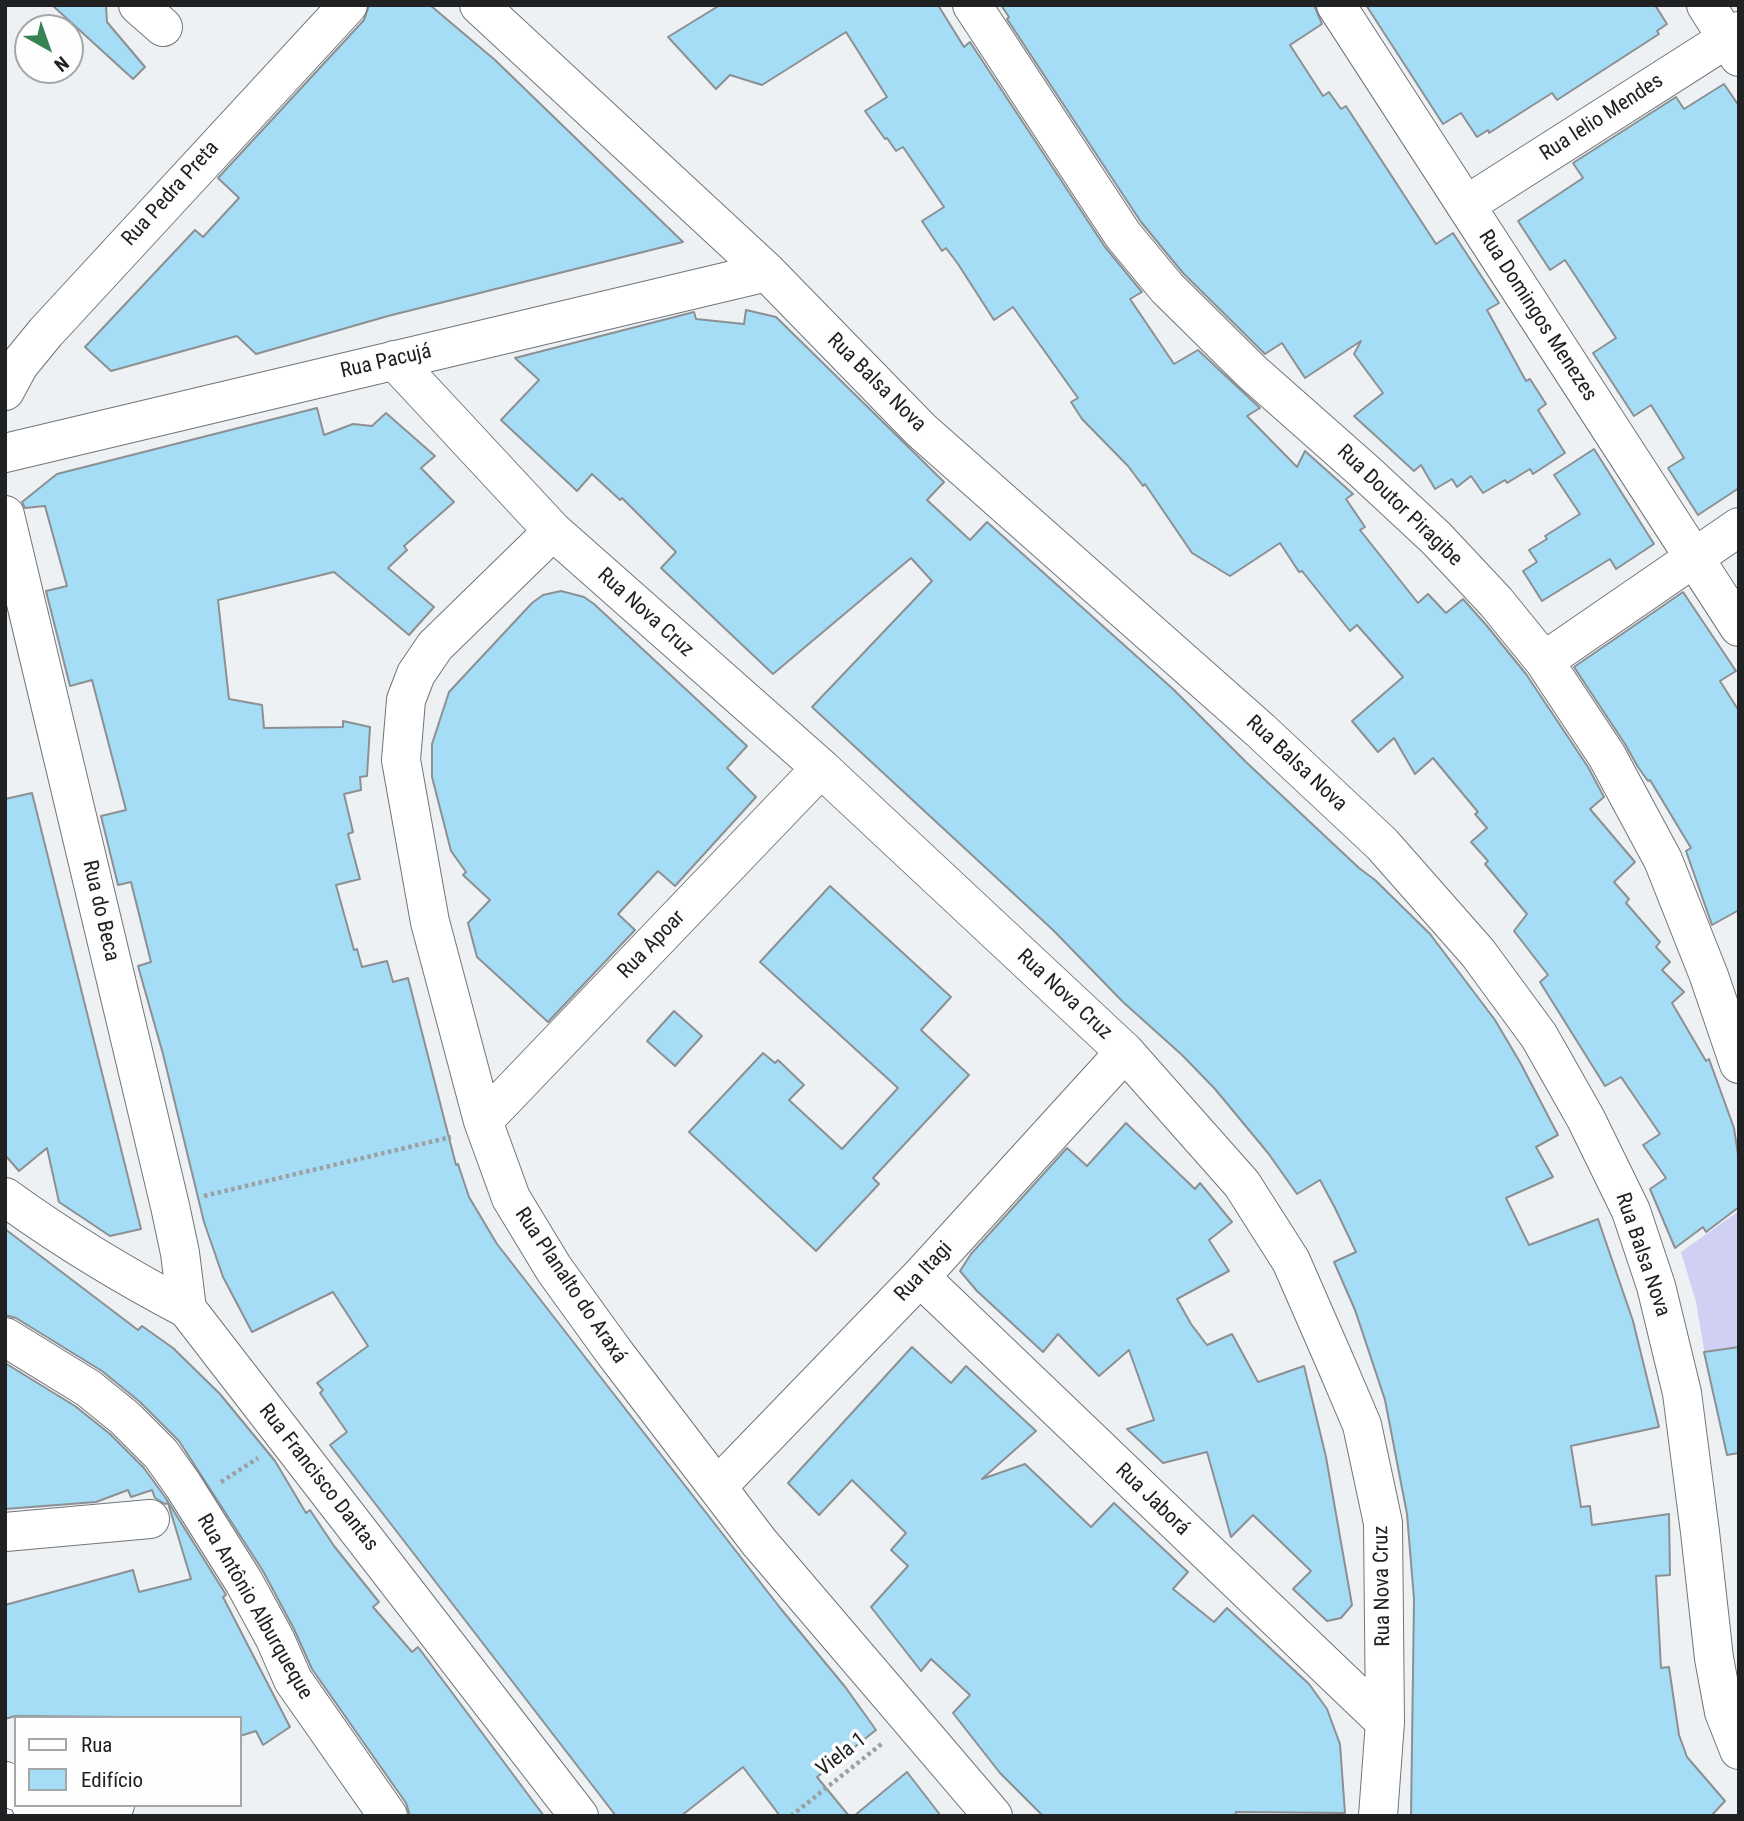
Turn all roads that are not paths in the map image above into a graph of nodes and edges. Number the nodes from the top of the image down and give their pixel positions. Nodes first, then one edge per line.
1 (348, 5) edge
2 (479, 5) edge
3 (972, 5) edge
4 (1336, 5) edge
5 (1706, 5) edge
6 (1735, 42) edge
7 (1466, 205) junction
8 (767, 272) junction
9 (394, 360) junction
10 (5, 391) edge
11 (5, 453) edge
12 (5, 515) edge
13 (1739, 527) edge
14 (553, 531) junction
15 (1693, 557) junction
16 (1739, 627) edge
17 (1544, 661) junction
18 (821, 768) junction
19 (1125, 1052) junction
20 (1739, 1064) edge
21 (483, 1121) junction
22 (5, 1197) edge
23 (920, 1277) junction
24 (187, 1309) junction
25 (5, 1337) edge
26 (717, 1487) junction
27 (150, 1519) dead end
28 (5, 1532) edge
29 (1385, 1722) junction
30 (1739, 1750) edge
31 (106, 1807) edge
32 (63, 1816) edge
33 (388, 1816) edge
34 (579, 1816) edge
35 (993, 1816) edge
36 (1378, 1816) edge

1 - 10 street, Rua Pedra Preta
2 - 8 street, Rua Balsa Nova
3 - 17 street, Rua Doutor Piragibe
4 - 7 street, Rua Domingos Menezes
5 - 6 street
6 - 7 street, Rua lelio Mendes
7 - 15 street, Rua Domingos Menezes
8 - 9 street, Rua Pacujá
8 - 30 street, Rua Balsa Nova
9 - 11 street, Rua Pacujá
9 - 14 street, Rua Nova Cruz
12 - 24 street, Rua do Beca
13 - 15 street
14 - 18 street, Rua Nova Cruz
14 - 21 street, Rua Planalto do Araxá
15 - 16 street, Rua Domingos Menezes
15 - 17 street
17 - 20 street, Rua Doutor Piragibe
18 - 19 street, Rua Nova Cruz
18 - 21 street, Rua Apoar
19 - 23 street, Rua Itagi
19 - 29 street, Rua Nova Cruz
21 - 26 street, Rua Planalto do Araxá
22 - 24 street, Rua Francisco Dantas
23 - 26 street, Rua Itagi
23 - 29 street, Rua Jaborá
24 - 34 street, Rua Francisco Dantas
25 - 33 street, Rua Antônio Alburqueque
26 - 35 street, Rua Planalto do Araxá
27 - 28 street
29 - 36 street, Rua Nova Cruz
31 - 32 street

